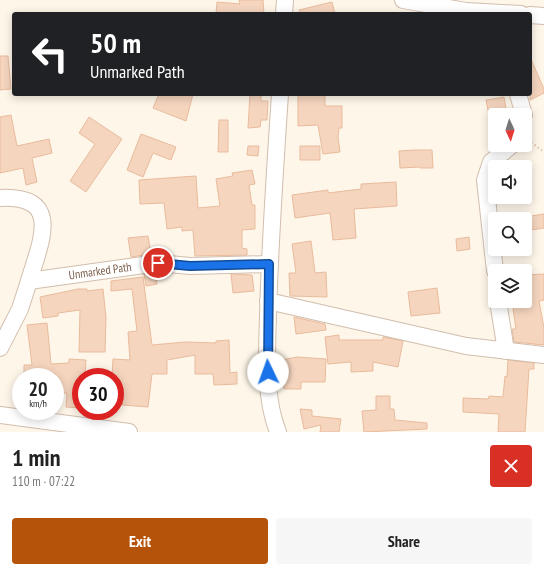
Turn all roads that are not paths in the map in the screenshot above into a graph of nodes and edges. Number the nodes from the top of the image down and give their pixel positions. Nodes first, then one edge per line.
1 (285, 0) edge
2 (403, 0) edge
3 (284, 12) edge
4 (482, 12) edge
5 (532, 15) edge
6 (544, 16) edge
7 (280, 96) edge
8 (519, 96) edge
9 (522, 108) edge
10 (503, 152) edge
11 (0, 198) edge
12 (269, 264) junction
13 (495, 264) edge
14 (29, 281) junction
15 (268, 301) junction
16 (499, 308) edge
17 (0, 348) edge
18 (506, 351) junction
19 (544, 355) edge
20 (0, 415) edge
21 (129, 432) edge
22 (278, 432) edge

1 - 3 street
2 - 4 street
5 - 6 street
7 - 12 street
8 - 9 street
10 - 13 street
11 - 14 street
12 - 14 street, Unmarked Path
12 - 15 street
14 - 17 street
15 - 18 street
15 - 22 street
16 - 18 street
18 - 19 street
20 - 21 street

